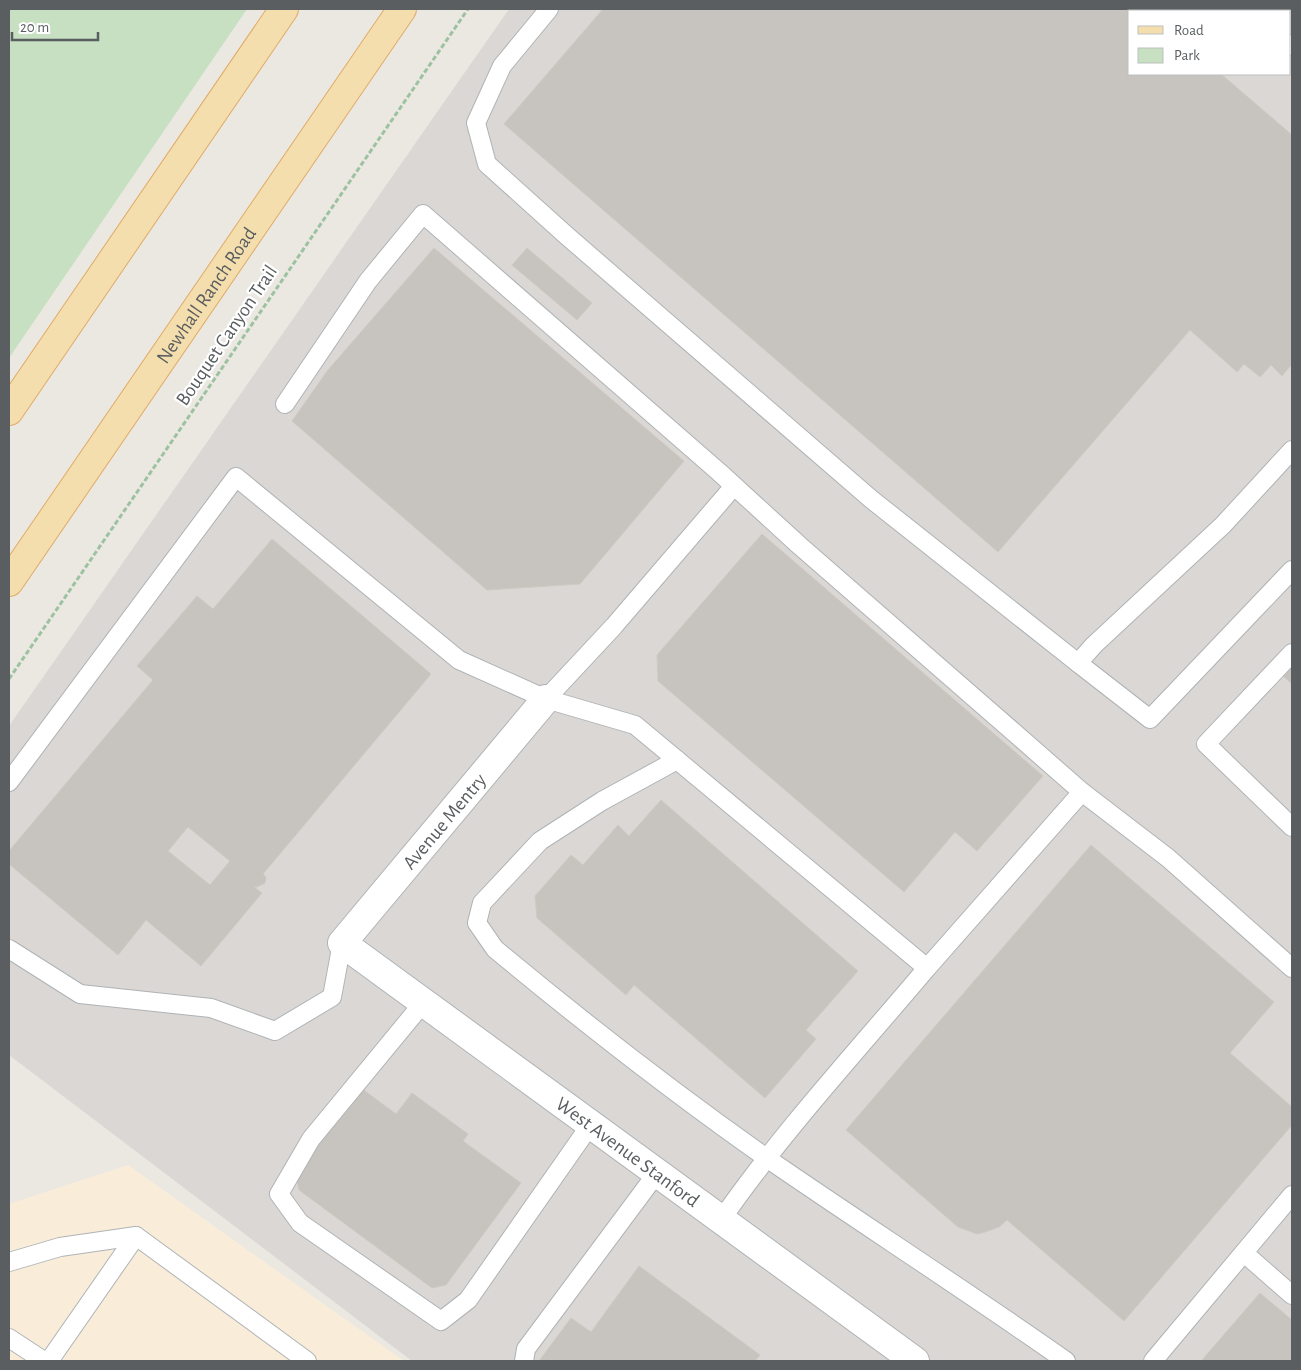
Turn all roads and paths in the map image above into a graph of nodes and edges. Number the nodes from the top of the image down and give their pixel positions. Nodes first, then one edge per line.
1 (284, 9) edge
2 (402, 9) edge
3 (468, 9) edge
4 (549, 9) edge
5 (285, 404) dead end
6 (9, 411) edge
7 (1292, 450) edge
8 (734, 486) junction
9 (1292, 570) edge
10 (9, 582) edge
11 (1292, 653) edge
12 (1078, 663) junction
13 (9, 679) edge
14 (546, 699) junction
15 (677, 760) junction
16 (9, 782) edge
17 (1082, 792) junction
18 (1292, 827) edge
19 (342, 943) junction
20 (9, 948) edge
21 (927, 968) junction
22 (1292, 968) edge
23 (423, 1003) junction
24 (590, 1124) junction
25 (767, 1158) junction
26 (658, 1173) junction
27 (1292, 1195) edge
28 (721, 1220) junction
29 (136, 1236) junction
30 (1244, 1253) junction
31 (9, 1262) edge
32 (1292, 1295) edge
33 (9, 1338) edge
34 (44, 1361) edge
35 (50, 1361) edge
36 (306, 1361) edge
37 (524, 1361) edge
38 (915, 1361) edge
39 (1066, 1361) edge
40 (1153, 1361) edge

1 - 6 main road
2 - 10 main road, Newhall Ranch Road
3 - 13 path, Bouquet Canyon Trail
4 - 12 lane
5 - 8 lane
7 - 12 lane
8 - 14 lane
8 - 17 lane
9 - 12 lane
11 - 18 lane
14 - 15 lane
14 - 16 lane
14 - 19 street, Avenue Mentry
15 - 21 lane
15 - 25 lane
17 - 21 lane
17 - 22 lane
19 - 20 lane
19 - 23 street, West Avenue Stanford
21 - 25 lane
23 - 24 street, West Avenue Stanford
23 - 24 lane
24 - 26 street, West Avenue Stanford
25 - 28 lane
25 - 39 lane
26 - 28 street, West Avenue Stanford
26 - 37 lane
27 - 30 lane
28 - 38 street, West Avenue Stanford
29 - 31 lane
29 - 35 lane
29 - 36 lane
30 - 32 lane
30 - 40 lane
33 - 34 lane

